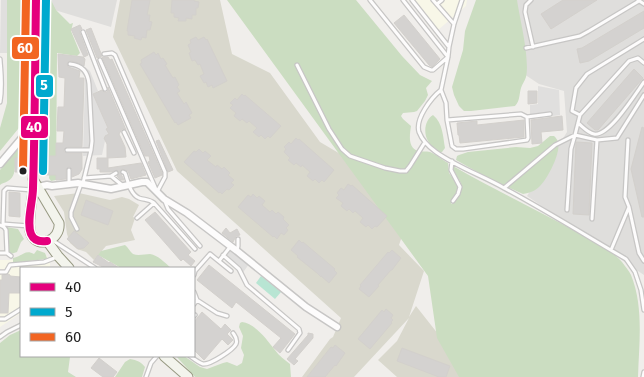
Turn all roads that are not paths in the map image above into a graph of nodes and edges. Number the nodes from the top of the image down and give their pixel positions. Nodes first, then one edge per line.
1 (36, 0) edge
2 (370, 0) edge
3 (403, 0) edge
4 (412, 0) edge
5 (433, 0) edge
6 (442, 0) edge
7 (462, 0) edge
8 (531, 0) edge
9 (638, 1) edge
10 (437, 4) junction
11 (644, 4) edge
12 (454, 24) junction
13 (83, 32) dead end
14 (644, 39) edge
15 (449, 46) junction
16 (526, 48) dead end
17 (533, 48) junction
18 (104, 54) dead end
19 (448, 57) junction
20 (0, 59) edge
21 (100, 60) dead end
22 (644, 63) edge
23 (70, 64) dead end
24 (297, 65) dead end
25 (1, 78) edge
26 (644, 82) edge
27 (105, 88) dead end
28 (440, 90) junction
29 (644, 95) edge
30 (0, 102) edge
31 (550, 114) dead end
32 (580, 115) junction
33 (527, 116) junction
34 (448, 120) junction
35 (578, 123) junction
36 (33, 124) junction
37 (124, 132) dead end
38 (575, 135) junction
39 (598, 140) junction
40 (628, 140) dead end
41 (425, 142) junction
42 (67, 150) dead end
43 (91, 150) junction
44 (134, 153) dead end
45 (452, 162) junction
46 (0, 164) edge
47 (69, 170) dead end
48 (123, 172) dead end
49 (116, 173) dead end
50 (111, 176) junction
51 (83, 181) junction
52 (69, 184) junction
53 (35, 185) junction
54 (127, 186) junction
55 (504, 188) junction
56 (157, 193) junction
57 (164, 199) junction
58 (453, 201) dead end
59 (154, 203) junction
60 (629, 207) junction
61 (567, 210) dead end
62 (137, 218) dead end
63 (592, 219) dead end
64 (0, 225) edge
65 (29, 226) junction
66 (77, 229) dead end
67 (238, 239) dead end
68 (49, 240) junction
69 (200, 246) dead end
70 (233, 248) junction
71 (195, 249) dead end
72 (611, 250) junction
73 (0, 253) edge
74 (7, 253) junction
75 (223, 255) junction
76 (11, 256) dead end
77 (58, 256) junction
78 (218, 261) junction
79 (644, 261) edge
80 (68, 267) edge
81 (93, 267) edge
82 (195, 271) edge
83 (0, 272) edge
84 (231, 272) dead end
85 (195, 295) edge
86 (197, 300) junction
87 (195, 303) edge
88 (20, 310) edge
89 (644, 310) edge
90 (227, 316) dead end
91 (0, 319) edge
92 (20, 326) edge
93 (337, 327) dead end
94 (233, 333) dead end
95 (0, 337) edge
96 (288, 350) dead end
97 (155, 357) edge
98 (165, 357) edge
99 (191, 357) edge
100 (644, 372) edge
101 (146, 377) edge
102 (188, 377) edge
103 (643, 377) edge

1 - 36 main road
2 - 19 lane
3 - 19 lane
4 - 15 lane
5 - 10 lane
6 - 10 lane
7 - 12 lane
8 - 17 lane
9 - 11 lane
9 - 17 lane
10 - 12 lane
12 - 15 lane
13 - 27 lane
14 - 32 lane
15 - 19 lane
16 - 17 lane
18 - 56 lane
19 - 28 lane
20 - 25 lane
21 - 56 lane
22 - 32 lane
23 - 43 lane
24 - 41 lane
25 - 30 lane
26 - 35 lane
28 - 34 lane
28 - 41 lane
29 - 39 lane
31 - 33 lane
32 - 35 lane
33 - 34 lane
33 - 34 lane
35 - 38 lane
36 - 46 street
36 - 53 main road
37 - 44 lane
38 - 39 lane
38 - 55 lane
38 - 61 lane
39 - 63 lane
40 - 60 lane
41 - 45 lane
42 - 43 lane
43 - 51 lane
45 - 55 lane
45 - 58 lane
47 - 52 lane
48 - 54 lane
49 - 50 lane
50 - 51 lane
50 - 54 lane
51 - 52 street
51 - 54 street
51 - 66 lane
52 - 53 street
53 - 65 main road
53 - 65 lane
53 - 68 main road
54 - 56 street
54 - 59 lane
55 - 72 lane
56 - 57 street
57 - 69 lane
57 - 70 street
59 - 62 lane
59 - 71 lane
60 - 72 lane
60 - 79 lane
64 - 74 lane
65 - 68 main road
67 - 70 lane
68 - 77 main road
68 - 81 lane
70 - 75 lane
70 - 93 street
72 - 89 lane
73 - 74 lane
74 - 76 lane
75 - 78 lane
75 - 96 lane
77 - 80 main road
77 - 83 lane
78 - 82 lane
78 - 84 lane
85 - 86 lane
86 - 87 lane
86 - 90 lane
88 - 91 lane
92 - 95 lane
94 - 99 lane
97 - 101 lane
98 - 102 main road
100 - 103 lane

